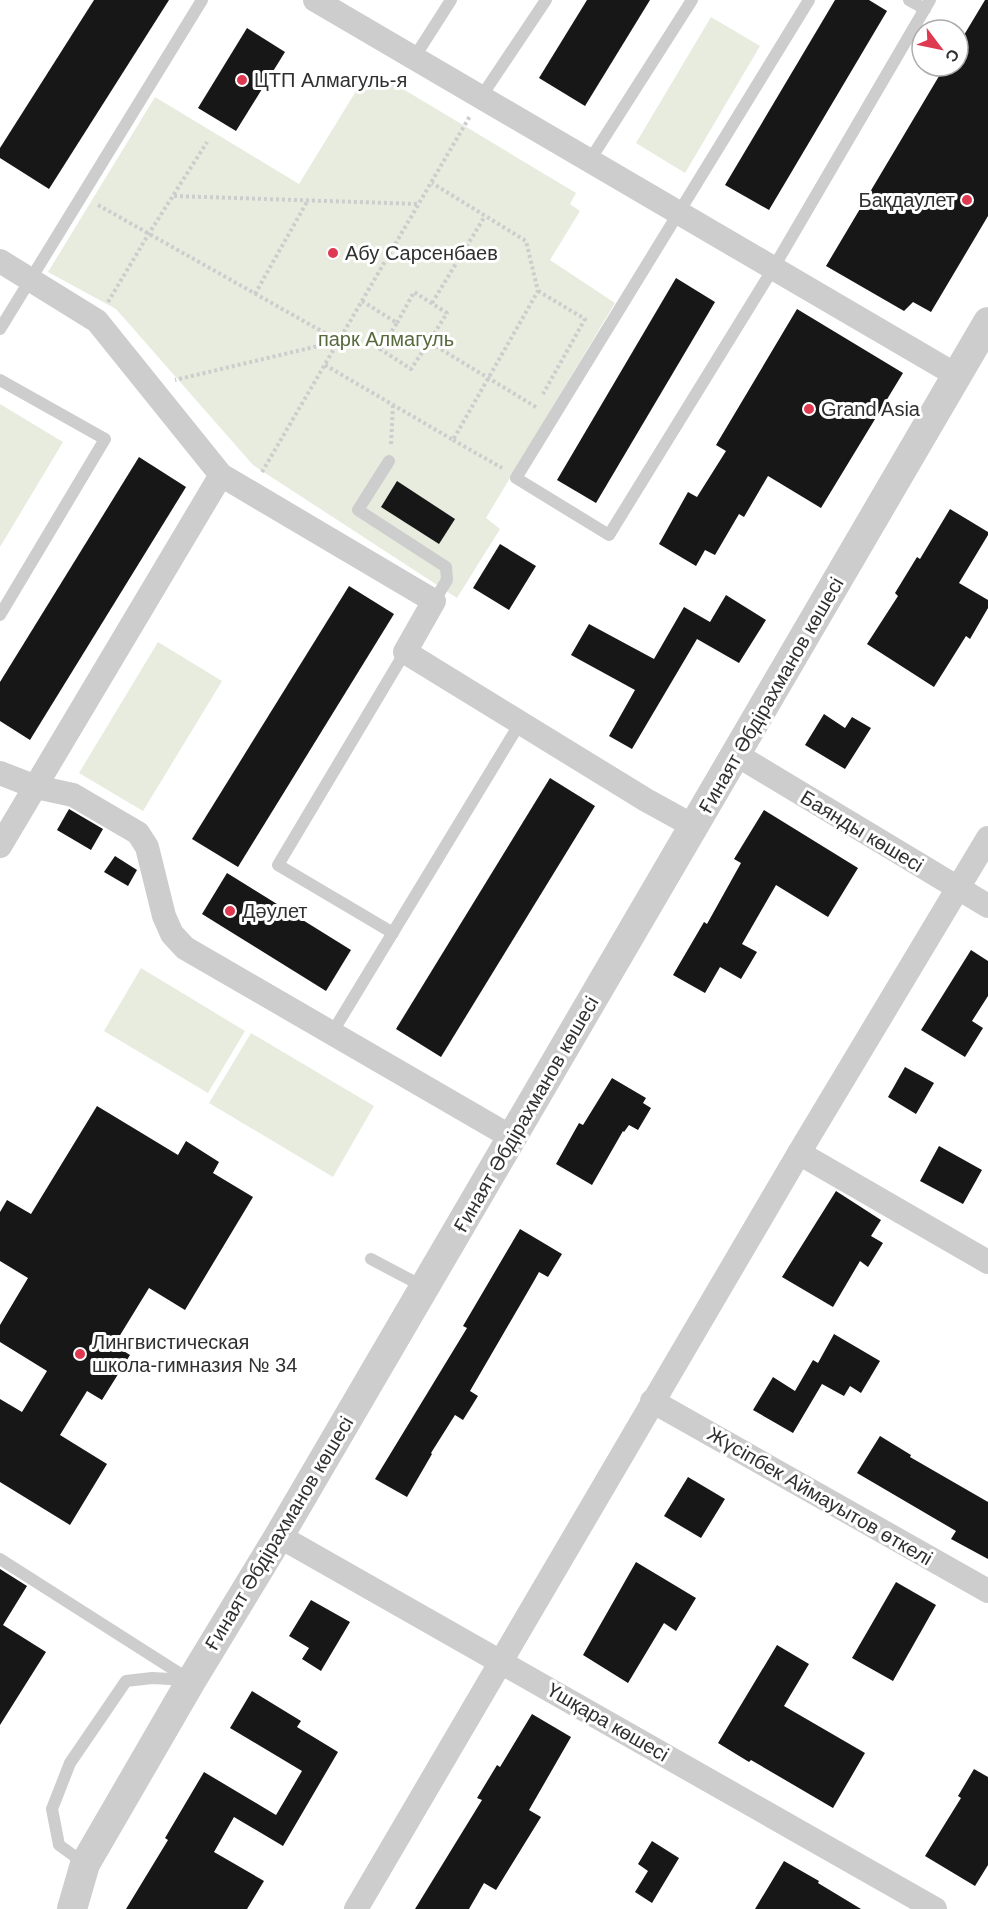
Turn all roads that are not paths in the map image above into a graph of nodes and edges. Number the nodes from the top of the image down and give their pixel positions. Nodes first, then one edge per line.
1 (202, 0) edge
2 (451, 0) edge
3 (546, 0) edge
4 (692, 0) edge
5 (809, 0) edge
6 (909, 0) edge
7 (320, 1) edge
8 (928, 5) edge
9 (414, 58) junction
10 (482, 97) junction
11 (590, 160) junction
12 (679, 213) junction
13 (0, 261) edge
14 (774, 267) junction
15 (29, 279) junction
16 (988, 322) edge
17 (0, 329) edge
18 (957, 375) junction
19 (0, 380) edge
20 (389, 461) road end
21 (221, 475) junction
22 (434, 601) junction
23 (0, 615) edge
24 (405, 652) junction
25 (520, 723) junction
26 (737, 755) junction
27 (0, 773) edge
28 (36, 787) junction
29 (694, 827) junction
30 (988, 838) edge
31 (0, 846) edge
32 (958, 889) junction
33 (988, 906) edge
34 (393, 933) junction
35 (332, 1033) junction
36 (513, 1138) junction
37 (799, 1153) junction
38 (371, 1259) dead end
39 (988, 1262) edge
40 (424, 1287) junction
41 (652, 1401) junction
42 (279, 1536) junction
43 (0, 1559) edge
44 (988, 1592) edge
45 (501, 1661) junction
46 (190, 1681) junction
47 (85, 1864) junction
48 (72, 1909) edge
49 (356, 1909) edge
50 (935, 1909) edge

1 - 15 lane
2 - 9 lane
3 - 10 lane
4 - 11 lane
5 - 12 lane
6 - 8 lane
7 - 9 street
8 - 14 lane
9 - 10 street
10 - 11 street
11 - 12 street
12 - 14 street
12 - 14 lane
13 - 15 street
14 - 18 street
15 - 17 lane
15 - 21 street
16 - 18 street, Ғинаят Әбдірахманов көшесі
18 - 26 street, Ғинаят Әбдірахманов көшесі
19 - 23 lane
20 - 22 lane
21 - 22 street
21 - 28 street
22 - 24 street
24 - 25 street
24 - 34 lane
25 - 29 street
25 - 34 lane
26 - 29 street, Ғинаят Әбдірахманов көшесі
26 - 32 street, Баянды көшесі
27 - 28 street
28 - 31 street
28 - 35 street
29 - 36 street, Ғинаят Әбдірахманов көшесі
30 - 32 street
32 - 33 street, Баянды көшесі
32 - 37 street
34 - 35 lane
35 - 36 street
36 - 40 street, Ғинаят Әбдірахманов көшесі
37 - 39 street
37 - 41 street
38 - 40 lane
40 - 42 street, Ғинаят Әбдірахманов көшесі
41 - 44 street, Жүсіпбек Аймауытов өткелі
41 - 45 street
42 - 45 street, Үшқара көшесі
42 - 46 street, Ғинаят Әбдірахманов көшесі
43 - 46 lane
45 - 49 street
45 - 50 street, Үшқара көшесі
46 - 47 street, Ғинаят Әбдірахманов көшесі
46 - 47 lane
47 - 48 street, Ғинаят Әбдірахманов көшесі

